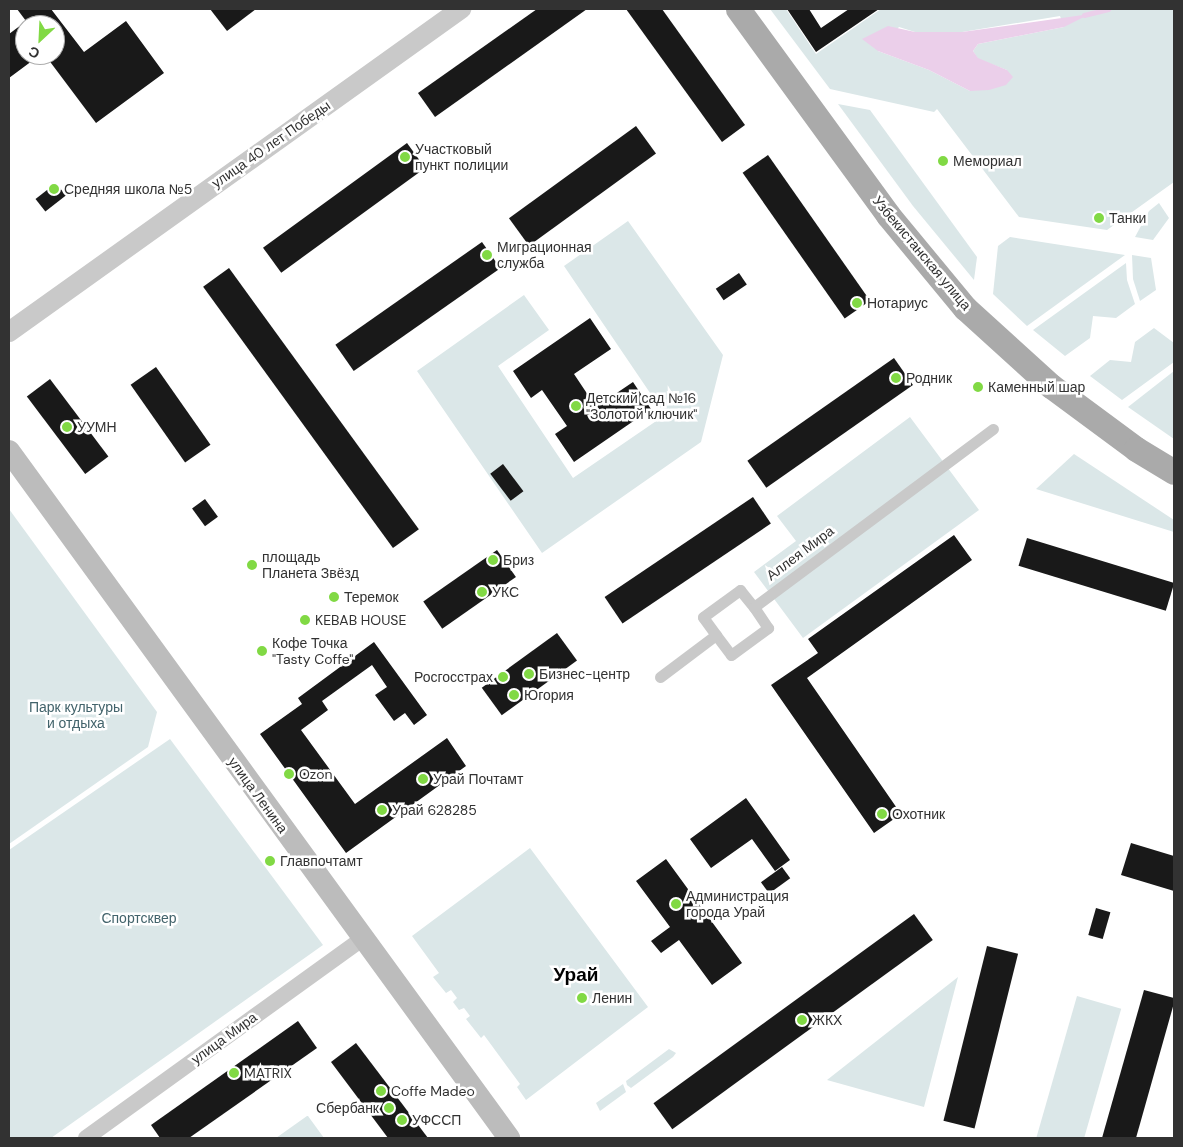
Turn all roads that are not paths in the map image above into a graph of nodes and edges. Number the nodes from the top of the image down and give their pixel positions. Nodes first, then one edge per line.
1 (461, 9) edge
2 (738, 9) edge
3 (9, 332) edge
4 (993, 429) dead end
5 (9, 451) edge
6 (1174, 472) edge
7 (754, 607) junction
8 (716, 635) junction
9 (660, 677) dead end
10 (363, 938) junction
11 (86, 1138) edge
12 (509, 1138) edge

1 - 3 street, улица 40 лет Победы
2 - 6 main road, Узбекистанская улица
4 - 7 street, Аллея Мира
5 - 10 main road, улица Ленина
7 - 8 street
7 - 8 street
8 - 9 street
10 - 11 street, улица Мира
10 - 12 main road, улица Ленина

